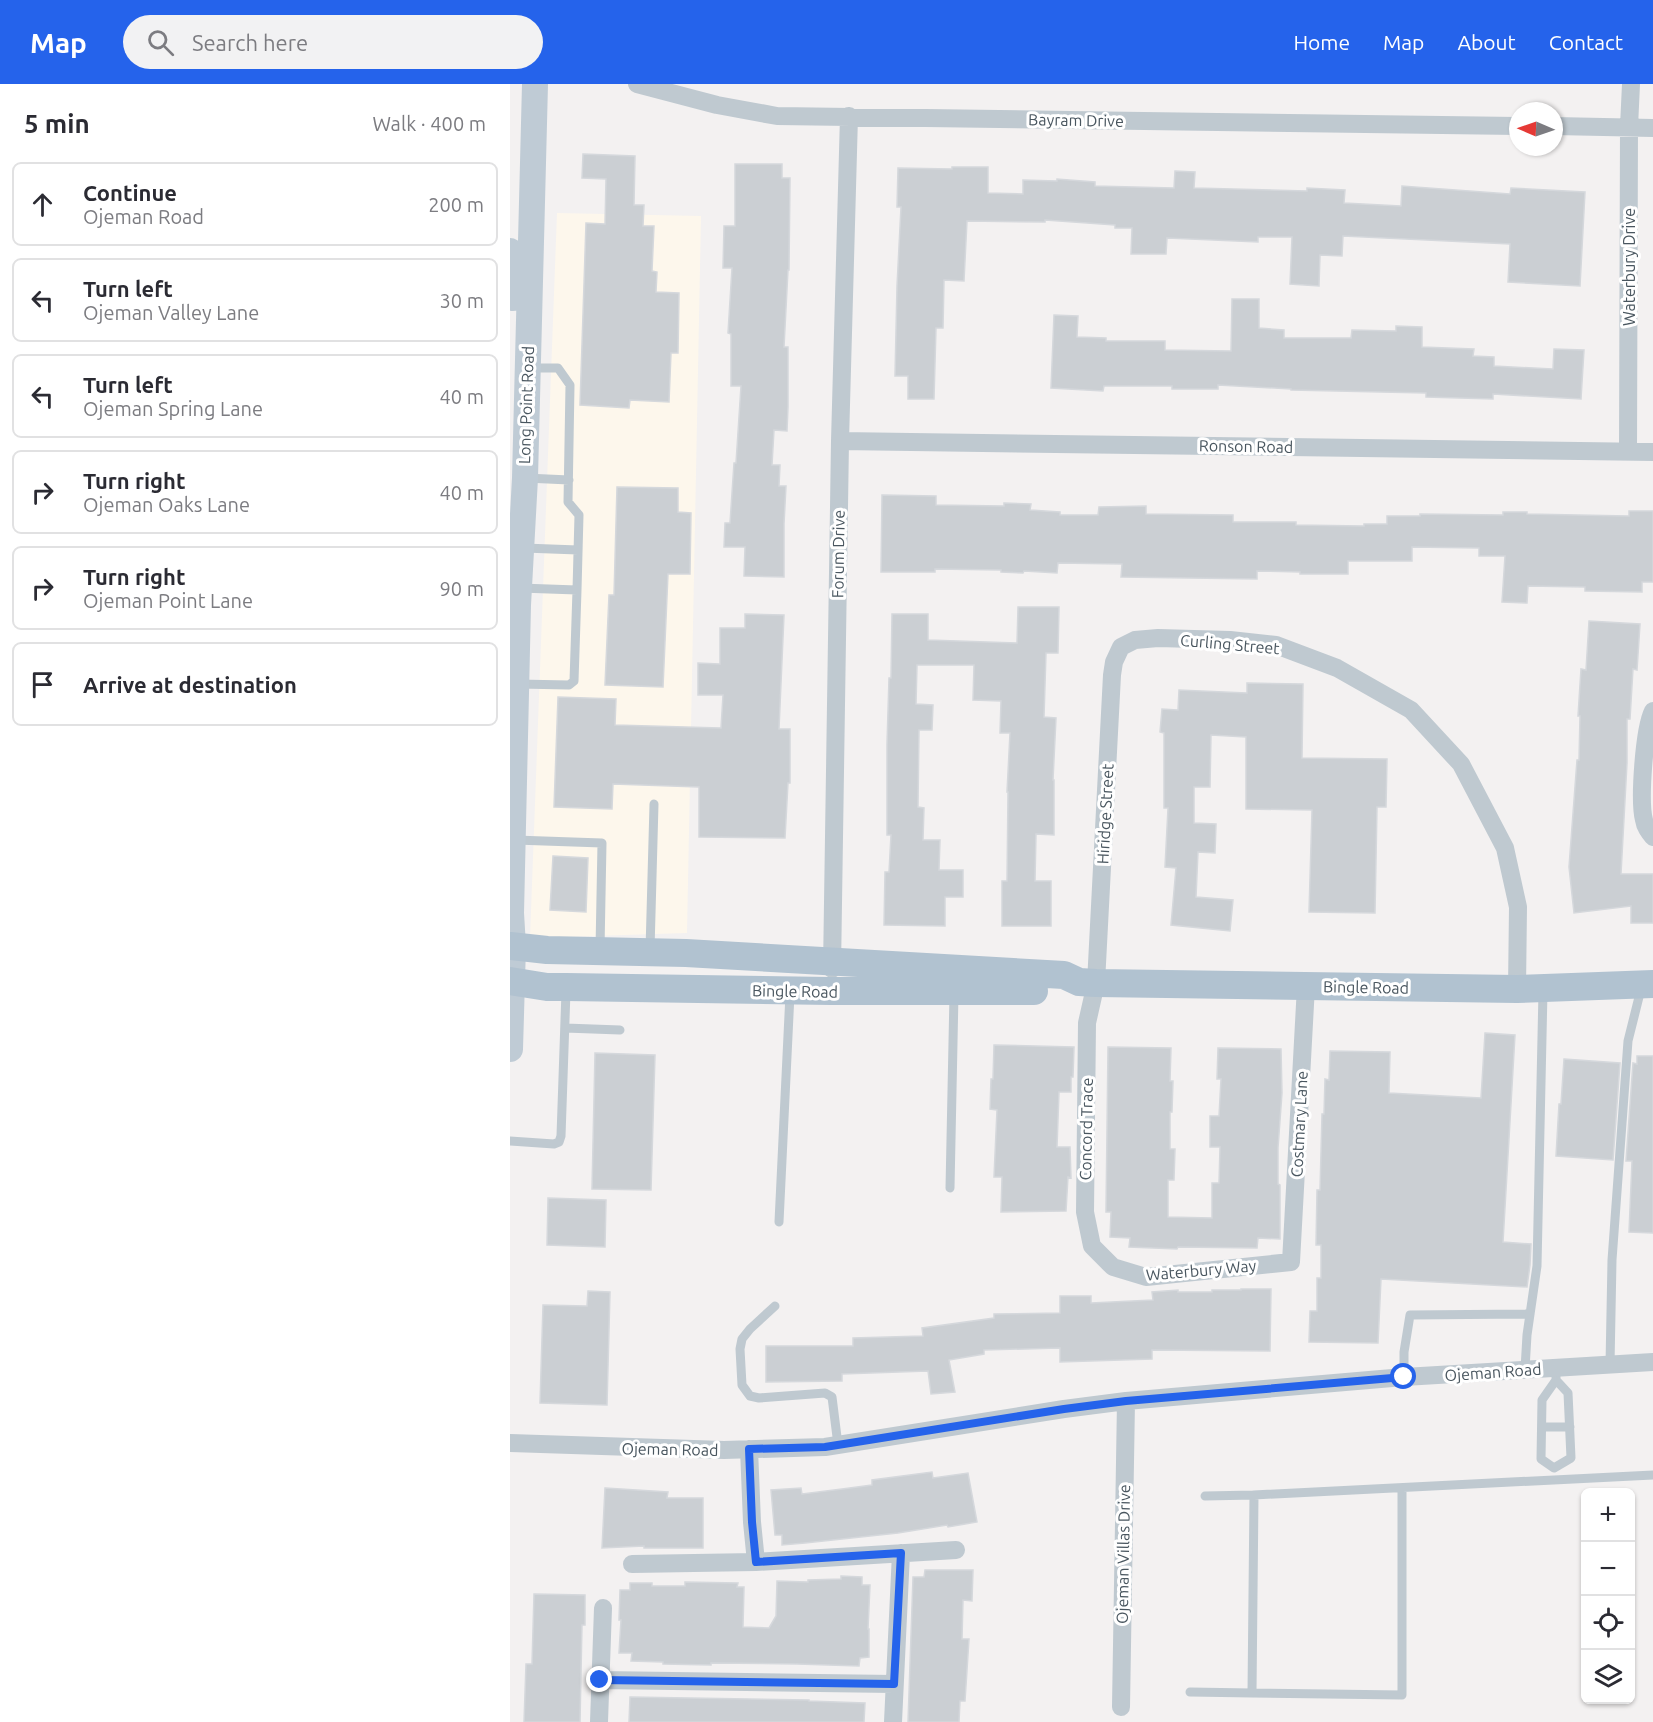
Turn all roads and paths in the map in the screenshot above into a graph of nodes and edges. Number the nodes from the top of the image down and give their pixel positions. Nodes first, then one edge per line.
1 (535, 84) edge
2 (637, 84) edge
3 (1631, 84) edge
4 (849, 117) junction
5 (1509, 126) edge
6 (1563, 126) edge
7 (1629, 128) junction
8 (1653, 128) edge
9 (510, 251) edge
10 (527, 368) junction
11 (510, 404) edge
12 (840, 441) junction
13 (1628, 451) junction
14 (1653, 452) edge
15 (525, 473) junction
16 (569, 480) junction
17 (521, 548) junction
18 (578, 550) junction
19 (577, 590) junction
20 (516, 599) edge
21 (1121, 646) joint
22 (516, 684) junction
23 (1653, 711) edge
24 (654, 804) dead end
25 (1653, 837) edge
26 (512, 840) junction
27 (512, 946) edge
28 (600, 951) junction
29 (650, 952) junction
30 (832, 962) junction
31 (511, 981) edge
32 (1087, 982) junction
33 (1648, 984) edge
34 (1306, 986) junction
35 (566, 987) junction
36 (1530, 989) junction
37 (790, 990) junction
38 (954, 991) junction
39 (831, 992) junction
40 (565, 1028) junction
41 (620, 1030) dead end
42 (510, 1049) edge
43 (510, 1141) edge
44 (950, 1188) dead end
45 (779, 1222) dead end
46 (1291, 1263) joint
47 (1113, 1267) joint
48 (775, 1306) dead end
49 (1530, 1314) junction
50 (1653, 1362) edge
51 (1610, 1365) junction
52 (1526, 1369) junction
53 (1556, 1374) junction
54 (1404, 1377) junction
55 (1126, 1401) junction
56 (1542, 1427) junction
57 (1570, 1427) junction
58 (510, 1443) edge
59 (838, 1445) junction
60 (749, 1449) junction
61 (1554, 1468) junction
62 (1653, 1475) edge
63 (1555, 1481) junction
64 (1402, 1488) junction
65 (1254, 1495) junction
66 (1205, 1496) dead end
67 (956, 1550) dead end
68 (901, 1553) junction
69 (756, 1562) junction
70 (632, 1564) dead end
71 (603, 1608) dead end
72 (600, 1680) junction
73 (894, 1684) junction
74 (1190, 1692) dead end
75 (1252, 1693) junction
76 (1120, 1707) dead end
77 (599, 1722) edge
78 (893, 1722) edge

1 - 10 main road, Long Point Road
2 - 4 street, Bayram Drive
3 - 7 street, Waterbury Drive
4 - 5 street, Bayram Drive
4 - 12 street, Forum Drive
6 - 7 street
7 - 8 street
7 - 13 street, Waterbury Drive
9 - 10 main road
10 - 15 main road, Long Point Road
10 - 16 lane
11 - 15 main road
12 - 13 street, Ronson Road
12 - 30 street, Forum Drive
13 - 14 street, Ronson Road
15 - 16 lane
15 - 17 main road, Long Point Road
16 - 18 lane
17 - 18 lane
17 - 20 main road, Long Point Road
18 - 19 lane
19 - 20 lane
19 - 22 lane
20 - 22 main road, Long Point Road
21 - 32 street, Hiridge Street
21 - 36 street, Curling Street
22 - 26 main road, Long Point Road
23 - 25 street
24 - 29 lane
26 - 27 main road, Long Point Road
26 - 28 lane
27 - 28 main road, Bingle Road
27 - 31 main road, Long Point Road
28 - 29 main road, Bingle Road
29 - 30 main road, Bingle Road
30 - 32 main road, Bingle Road
30 - 39 street, Forum Drive
31 - 35 main road, Bingle Road
31 - 42 main road, Long Point Road
32 - 34 main road, Bingle Road
32 - 38 main road, Bingle Road
32 - 47 street, Concord Trace
33 - 36 main road, Bingle Road
33 - 51 lane
34 - 36 main road, Bingle Road
34 - 46 street, Costmary Lane
35 - 37 main road, Bingle Road
35 - 40 lane
36 - 49 lane
37 - 39 main road, Bingle Road
37 - 45 lane
38 - 39 main road, Bingle Road
38 - 44 lane
40 - 41 lane
40 - 43 lane
46 - 47 street, Waterbury Way
48 - 59 lane
49 - 52 lane
49 - 54 lane
50 - 51 street, Ojeman Road
51 - 53 street, Ojeman Road
52 - 53 street, Ojeman Road
52 - 54 street, Ojeman Road
53 - 56 lane
53 - 57 lane
54 - 55 street, Ojeman Road
55 - 59 street, Ojeman Road
55 - 76 street, Ojeman Villas Drive
56 - 57 lane
56 - 61 lane
57 - 61 lane
58 - 60 street, Ojeman Road
59 - 60 street, Ojeman Road
60 - 69 street
61 - 63 lane
62 - 63 lane
63 - 64 lane
64 - 65 lane
64 - 75 lane
65 - 66 lane
65 - 75 lane
67 - 68 street
68 - 69 street
68 - 73 street
69 - 70 street
71 - 72 street
72 - 73 street
72 - 77 street
73 - 78 street
74 - 75 lane

